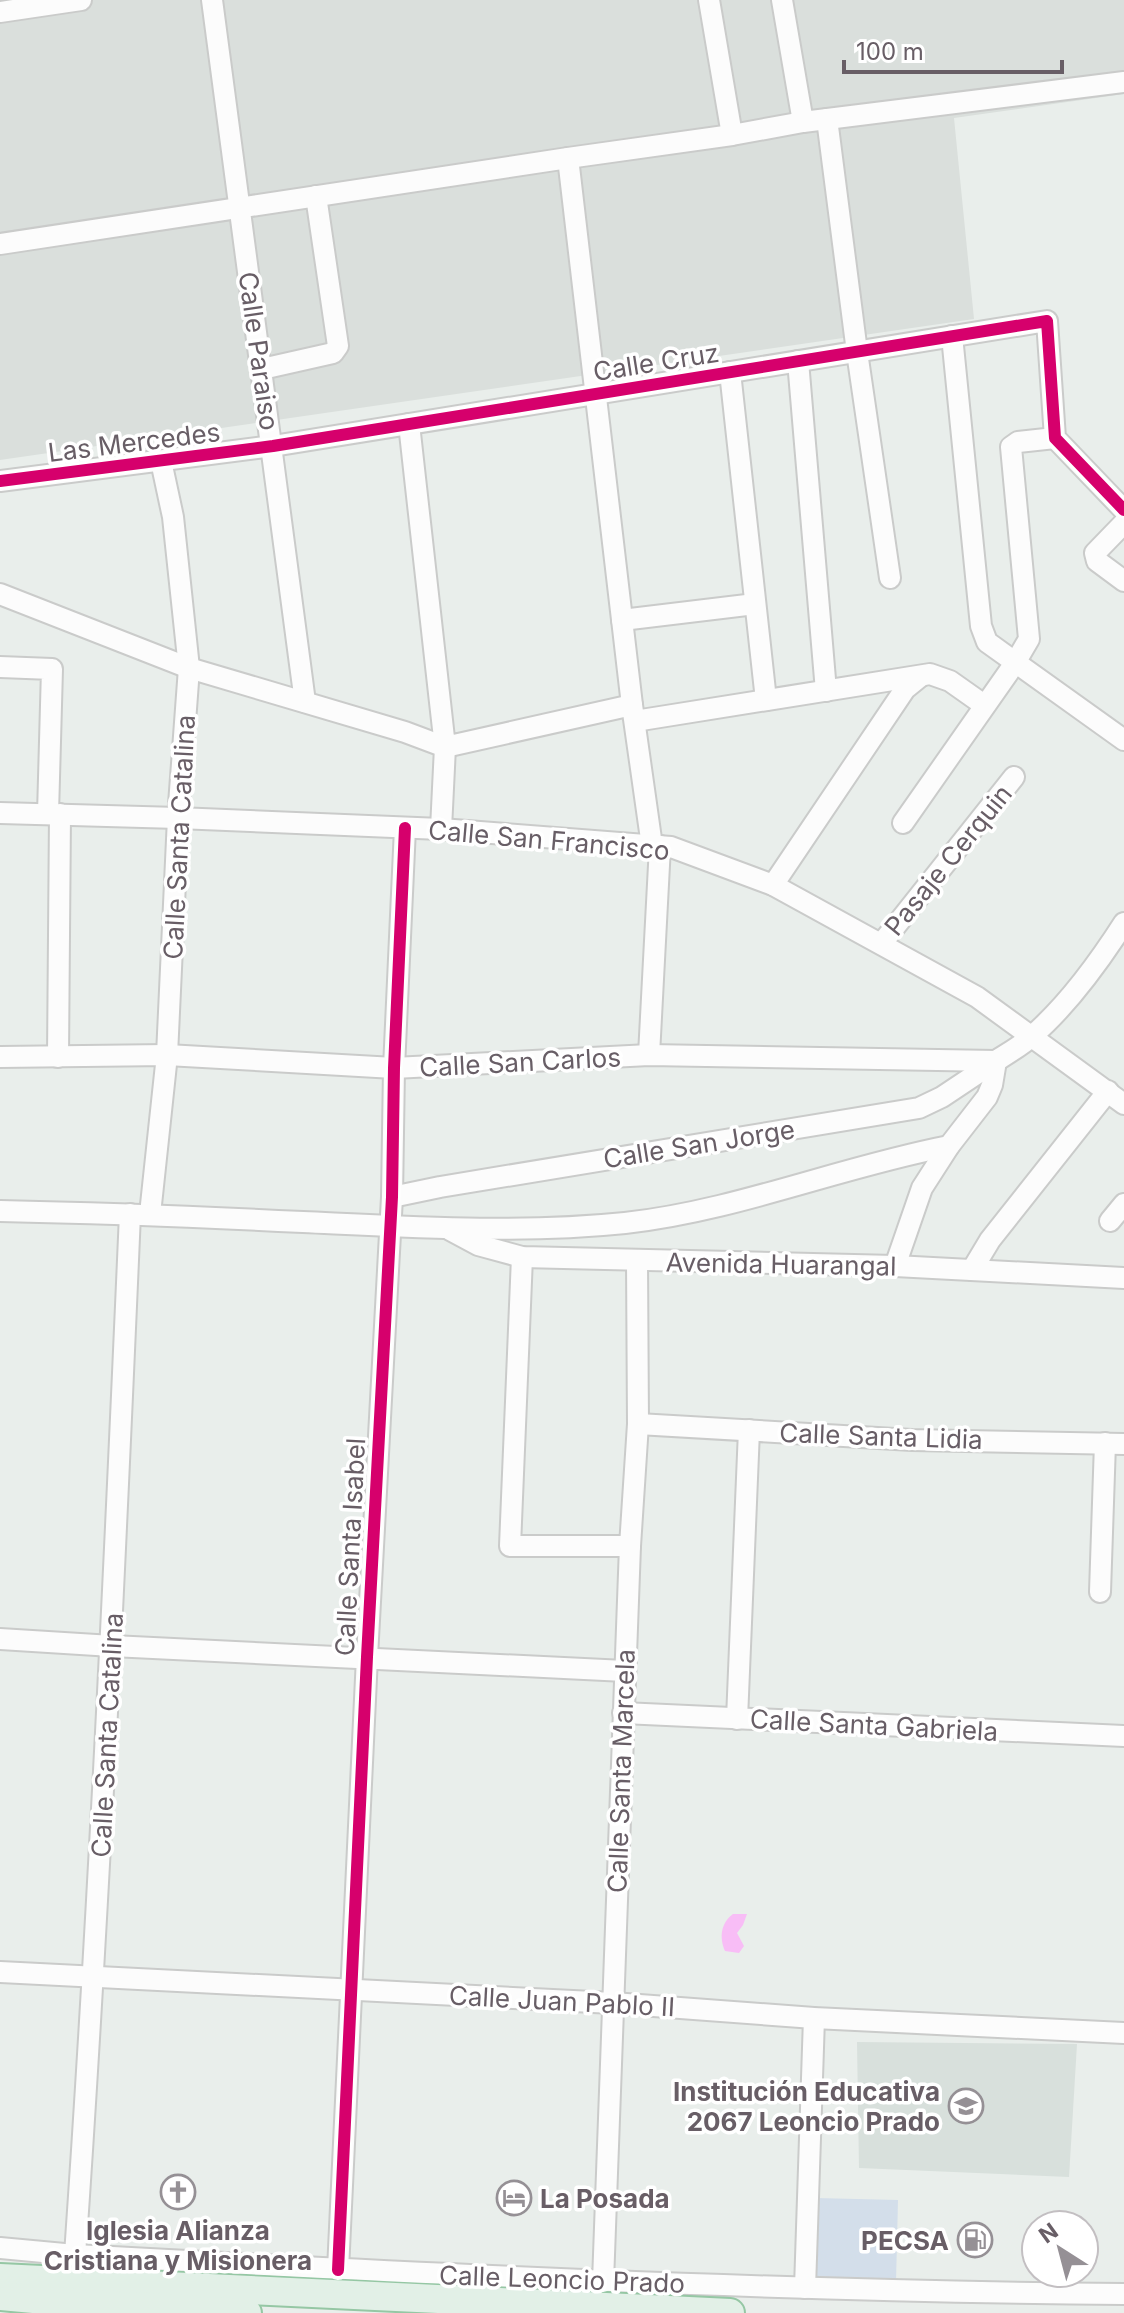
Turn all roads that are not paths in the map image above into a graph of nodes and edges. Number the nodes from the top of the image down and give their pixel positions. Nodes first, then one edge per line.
1 (81, 0) edge
2 (212, 0) edge
3 (709, 0) edge
4 (782, 0) edge
5 (0, 12) edge
6 (1124, 82) edge
7 (827, 119) junction
8 (803, 122) junction
9 (732, 135) junction
10 (568, 158) junction
11 (316, 196) junction
12 (238, 208) junction
13 (0, 244) edge
14 (952, 336) junction
15 (857, 352) junction
16 (798, 361) junction
17 (262, 369) junction
18 (730, 372) junction
19 (595, 395) junction
20 (409, 424) junction
21 (1055, 438) junction
22 (273, 446) junction
23 (161, 461) junction
24 (0, 481) edge
25 (1123, 511) edge
26 (890, 578) dead end
27 (1124, 581) edge
28 (0, 594) edge
29 (755, 604) junction
30 (622, 620) junction
31 (1015, 663) junction
32 (0, 667) edge
33 (189, 668) junction
34 (921, 676) junction
35 (826, 691) junction
36 (766, 700) junction
37 (305, 702) junction
38 (984, 705) junction
39 (633, 713) junction
40 (1124, 740) edge
41 (445, 747) junction
42 (1014, 777) dead end
43 (0, 813) edge
44 (54, 814) junction
45 (178, 818) junction
46 (903, 823) dead end
47 (405, 828) junction
48 (441, 829) junction
49 (656, 846) junction
50 (773, 885) junction
51 (1124, 923) edge
52 (882, 943) junction
53 (1032, 1036) junction
54 (167, 1055) junction
55 (649, 1055) junction
56 (0, 1057) edge
57 (58, 1057) junction
58 (996, 1061) junction
59 (394, 1068) junction
60 (1116, 1098) edge
61 (949, 1146) junction
62 (392, 1197) junction
63 (1124, 1204) edge
64 (0, 1211) edge
65 (140, 1214) junction
66 (1110, 1221) dead end
67 (390, 1226) junction
68 (444, 1227) junction
69 (522, 1257) junction
70 (637, 1260) junction
71 (895, 1266) junction
72 (972, 1270) junction
73 (1124, 1278) edge
74 (638, 1424) junction
75 (749, 1430) junction
76 (1114, 1444) edge
77 (630, 1546) junction
78 (1100, 1592) dead end
79 (0, 1639) edge
80 (112, 1646) junction
81 (367, 1657) junction
82 (625, 1671) junction
83 (623, 1713) junction
84 (737, 1719) junction
85 (1124, 1736) edge
86 (0, 1972) edge
87 (94, 1975) junction
88 (351, 1990) junction
89 (613, 2003) junction
90 (814, 2018) junction
91 (1124, 2033) edge
92 (0, 2248) edge
93 (75, 2255) junction
94 (338, 2270) junction
95 (0, 2278) edge
96 (603, 2282) junction
97 (805, 2288) junction
98 (1124, 2294) edge
99 (0, 2296) edge
100 (66, 2302) junction
101 (0, 2308) edge
102 (247, 2313) edge
103 (730, 2313) edge

1 - 5 street
2 - 12 street, Calle Paraiso
3 - 9 street
4 - 8 street
6 - 7 street
7 - 8 street
7 - 15 street
8 - 9 street
9 - 10 street
10 - 11 street
10 - 19 street
11 - 12 street
11 - 17 street
12 - 13 street
12 - 17 street, Calle Paraiso
14 - 15 street, Calle Cruz
14 - 21 street, Calle Cruz
14 - 31 street
15 - 16 street, Calle Cruz
15 - 26 street
16 - 18 street, Calle Cruz
16 - 35 street
17 - 22 street, Calle Paraiso
18 - 19 street, Calle Cruz
18 - 29 street
19 - 20 street, Calle Cruz
19 - 30 street
20 - 22 street, Calle Cruz
20 - 41 street
21 - 25 street
21 - 31 street
22 - 23 street, Las Mercedes
22 - 37 street, Calle Paraiso
23 - 24 street, Las Mercedes
23 - 33 street, Calle Santa Catalina
25 - 27 street
28 - 33 street
29 - 30 street
29 - 36 street
30 - 39 street
31 - 38 street
31 - 40 street
32 - 44 street
33 - 37 street
33 - 45 street, Calle Santa Catalina
34 - 35 street
34 - 38 street
34 - 50 street
35 - 36 street
36 - 39 street
37 - 41 street
38 - 46 street
39 - 41 street
39 - 49 street
41 - 48 street
42 - 52 street, Pasaje Cerquin
43 - 44 street, Calle San Francisco
44 - 45 street, Calle San Francisco
44 - 57 street
45 - 47 street, Calle San Francisco
45 - 54 street, Calle Santa Catalina
47 - 48 street, Calle San Francisco
47 - 59 street, Calle Santa Isabel
48 - 49 street, Calle San Francisco
49 - 50 street, Calle San Francisco
49 - 55 street
50 - 52 street, Calle San Francisco
51 - 53 street
52 - 53 street, Calle San Francisco
53 - 58 street
53 - 60 street, Calle San Francisco
54 - 57 street, Calle San Carlos
54 - 59 street, Calle San Carlos
54 - 65 street, Calle Santa Catalina
55 - 58 street, Calle San Carlos
55 - 59 street, Calle San Carlos
56 - 57 street, Calle San Carlos
58 - 61 street
58 - 62 street, Calle San Jorge
59 - 62 street, Calle Santa Isabel
60 - 72 street
61 - 68 street, Avenida Huarangal
61 - 71 street
62 - 67 street, Calle Santa Isabel
63 - 66 street
64 - 65 street, Avenida Huarangal
65 - 67 street, Avenida Huarangal
65 - 80 street, Calle Santa Catalina
67 - 68 street, Avenida Huarangal
67 - 81 street, Calle Santa Isabel
68 - 69 street, Avenida Huarangal
69 - 70 street, Avenida Huarangal
69 - 77 street
70 - 71 street, Avenida Huarangal
70 - 74 street, Calle Santa Marcela
71 - 72 street, Avenida Huarangal
72 - 73 street, Avenida Huarangal
74 - 75 street, Calle Santa Lidia
74 - 77 street, Calle Santa Marcela
75 - 76 street, Calle Santa Lidia
75 - 84 street
76 - 78 street
77 - 82 street, Calle Santa Marcela
79 - 80 street
80 - 81 street
80 - 87 street, Calle Santa Catalina
81 - 82 street
81 - 88 street, Calle Santa Isabel
82 - 83 street, Calle Santa Marcela
83 - 84 street, Calle Santa Gabriela
83 - 89 street, Calle Santa Marcela
84 - 85 street, Calle Santa Gabriela
86 - 87 street, Calle Juan Pablo II
87 - 88 street, Calle Juan Pablo II
87 - 93 street, Calle Santa Catalina
88 - 89 street, Calle Juan Pablo II
88 - 94 street, Calle Santa Isabel
89 - 90 street, Calle Juan Pablo II
89 - 96 street, Calle Santa Marcela
90 - 91 street, Calle Juan Pablo II
90 - 97 street
92 - 93 street, Calle Leoncio Prado
93 - 94 street, Calle Leoncio Prado
94 - 96 street, Calle Leoncio Prado
95 - 103 highway
96 - 97 street, Calle Leoncio Prado
97 - 98 street, Calle Leoncio Prado
99 - 100 highway
100 - 101 highway
100 - 102 highway

